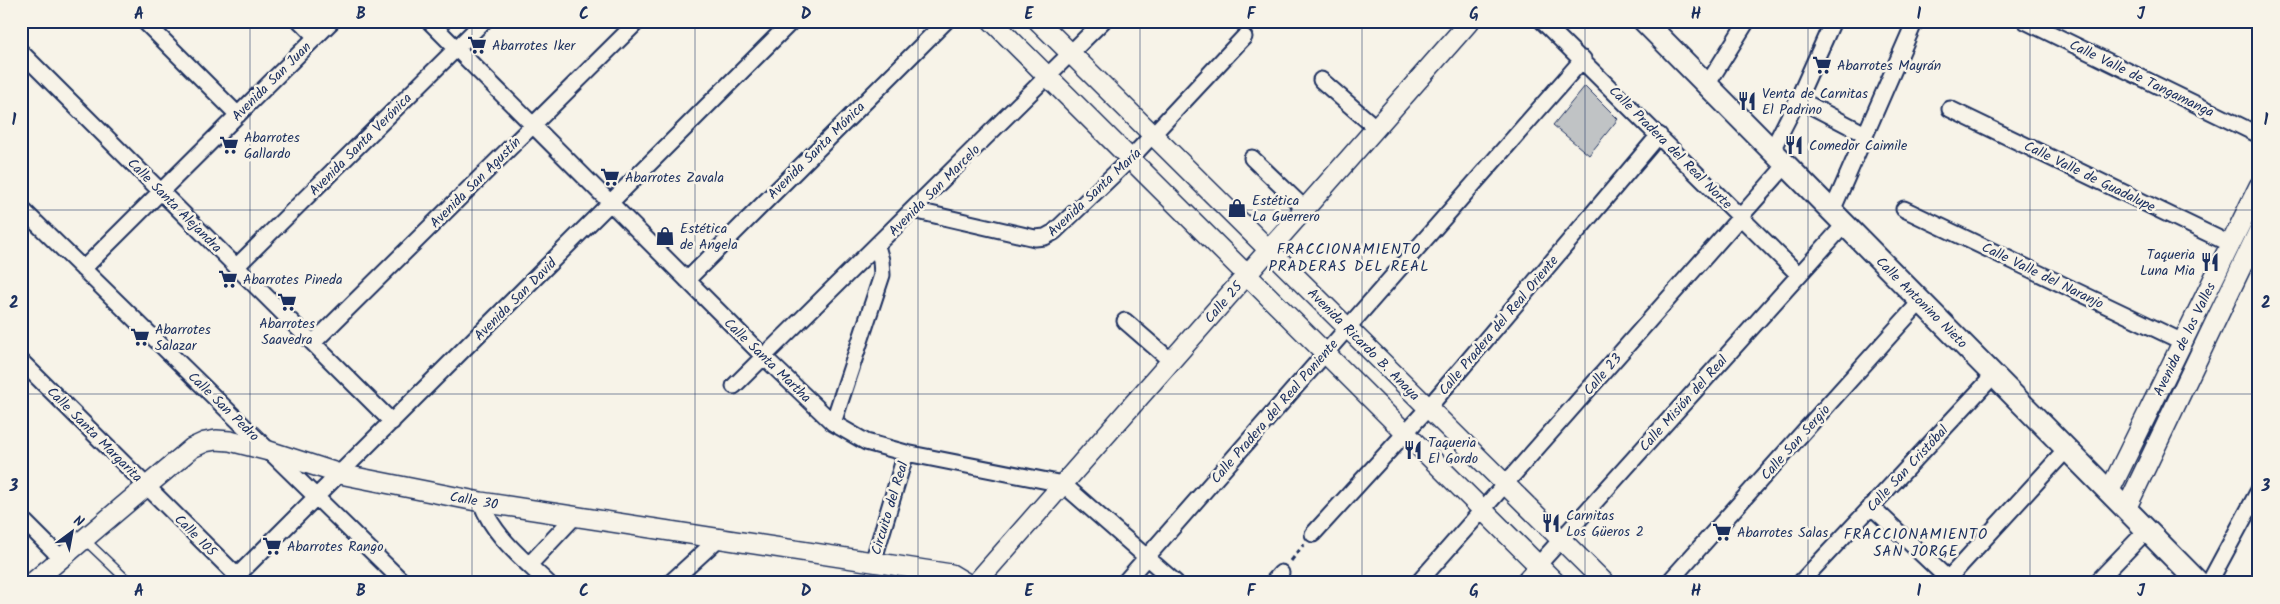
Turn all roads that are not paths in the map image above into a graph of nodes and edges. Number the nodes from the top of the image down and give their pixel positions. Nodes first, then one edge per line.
1 (144, 21) edge
2 (300, 21) edge
3 (332, 21) edge
4 (429, 21) edge
5 (484, 21) edge
6 (638, 21) edge
7 (792, 21) edge
8 (946, 21) edge
9 (992, 21) edge
10 (1038, 21) edge
11 (1103, 21) edge
12 (1470, 21) edge
13 (1542, 21) edge
14 (1644, 21) edge
15 (1747, 21) edge
16 (1833, 21) edge
17 (1915, 21) edge
18 (2025, 21) edge
19 (316, 37) junction
20 (1244, 37) dead end
21 (456, 48) junction
22 (21, 52) edge
23 (1070, 54) junction
24 (1583, 59) junction
25 (1047, 76) junction
26 (1321, 80) dead end
27 (1707, 85) junction
28 (1798, 99) junction
29 (1950, 109) dead end
30 (238, 115) junction
31 (533, 125) junction
32 (1376, 128) junction
33 (1865, 134) junction
34 (1659, 135) junction
35 (2259, 135) edge
36 (1154, 136) junction
37 (1779, 157) junction
38 (1252, 158) dead end
39 (1130, 160) junction
40 (2259, 186) edge
41 (161, 192) junction
42 (610, 203) junction
43 (21, 208) edge
44 (1305, 209) junction
45 (1904, 209) dead end
46 (913, 210) junction
47 (1741, 216) junction
48 (1839, 218) junction
49 (2259, 230) edge
50 (2230, 244) junction
51 (878, 246) junction
52 (1269, 250) junction
53 (236, 267) junction
54 (83, 269) junction
55 (1799, 274) junction
56 (1247, 275) junction
57 (687, 280) junction
58 (2208, 293) junction
59 (1921, 301) junction
60 (2226, 301) junction
61 (1125, 320) dead end
62 (1347, 328) junction
63 (2183, 342) junction
64 (313, 343) junction
65 (1324, 352) junction
66 (764, 357) junction
67 (21, 361) edge
68 (1172, 361) junction
69 (1994, 375) junction
70 (734, 386) dead end
71 (1428, 408) junction
72 (392, 422) junction
73 (833, 423) junction
74 (1405, 433) junction
75 (2067, 449) junction
76 (269, 451) junction
77 (906, 453) junction
78 (340, 474) junction
79 (1063, 484) junction
80 (1505, 484) junction
81 (148, 487) junction
82 (2259, 490) edge
83 (2109, 492) junction
84 (317, 496) junction
85 (482, 502) junction
86 (1871, 506) junction
87 (1482, 508) junction
88 (2126, 509) junction
89 (574, 516) junction
90 (21, 518) edge
91 (2147, 530) junction
92 (1313, 534) road end
93 (718, 539) junction
94 (1561, 539) junction
95 (85, 540) junction
96 (1147, 557) junction
97 (62, 559) junction
98 (873, 562) junction
99 (529, 565) junction
100 (1538, 565) junction
101 (241, 579) edge
102 (1946, 581) edge
103 (32, 583) edge
104 (130, 583) edge
105 (404, 583) edge
106 (548, 583) edge
107 (670, 583) edge
108 (966, 583) edge
109 (976, 583) edge
110 (1124, 583) edge
111 (1176, 583) edge
112 (1418, 583) edge
113 (1522, 583) edge
114 (1556, 583) edge
115 (1605, 583) edge
116 (1668, 583) edge
117 (1800, 583) edge
118 (2096, 583) edge
119 (2199, 583) edge
120 (2209, 583) edge

1 - 30 street
2 - 19 street
3 - 19 street, Avenida San Juan
4 - 21 street, Calle Santa Martha
5 - 21 street, Avenida Santa Verónica
6 - 31 street, Avenida San Agustín
7 - 42 street, Avenida San David
8 - 57 street, Avenida Santa Mónica
9 - 25 street
10 - 23 street, Avenida Ricardo B. Anaya
11 - 23 street, Avenida San Marcelo
12 - 32 street, Calle 25
13 - 24 street, Calle Pradera del Real Norte
14 - 27 main road, Calle Antonino Nieto
15 - 27 street
16 - 28 street, Calle 23
17 - 33 street, Calle Misión del Real
18 - 35 street, Calle Valle de Tangamanga
19 - 30 street, Avenida San Juan
20 - 36 street, Avenida Santa María
21 - 31 street, Calle Santa Martha
21 - 53 street, Avenida Santa Verónica
22 - 41 street, Calle Santa Alejandra
23 - 25 street, Avenida San Marcelo
23 - 36 street, Avenida Ricardo B. Anaya
24 - 34 street, Calle Pradera del Real Norte
24 - 62 street, Calle Pradera del Real Poniente
25 - 39 street
25 - 46 street, Avenida San Marcelo
26 - 32 street
27 - 37 main road, Calle Antonino Nieto
28 - 33 street
28 - 37 street, Calle 23
29 - 50 street, Calle Valle de Guadalupe
30 - 41 street, Avenida San Juan
31 - 42 street, Calle Santa Martha
31 - 64 street, Avenida San Agustín
32 - 44 street, Calle 25
33 - 48 street, Calle Misión del Real
34 - 47 street, Calle Pradera del Real Norte
34 - 71 street, Calle Pradera del Real Oriente
36 - 39 street, Avenida Santa María
36 - 52 street, Avenida Ricardo B. Anaya
37 - 47 street, Calle 23
37 - 48 main road, Calle Antonino Nieto
38 - 44 street
39 - 46 street, Avenida Santa María
39 - 56 street
40 - 50 street, Avenida de los Valles
41 - 53 street, Calle Santa Alejandra
41 - 54 street, Avenida San Juan
42 - 57 street, Calle Santa Martha
42 - 72 street, Avenida San David
43 - 54 street, Calle San Pedro
44 - 52 street, Calle 25
45 - 63 street, Calle Valle del Naranjo
46 - 51 street, Avenida San Marcelo
47 - 55 street, Calle Pradera del Real Norte
47 - 80 street, Calle 23
48 - 55 street, Calle Misión del Real
48 - 59 main road, Calle Antonino Nieto
49 - 60 street, Avenida de los Valles
50 - 58 street, Avenida de los Valles
51 - 66 street, Avenida San Marcelo
51 - 73 street
52 - 56 street, Calle 25
52 - 62 street, Avenida Ricardo B. Anaya
53 - 64 street, Calle Santa Alejandra
54 - 76 street, Calle San Pedro
55 - 94 street, Calle Misión del Real
56 - 65 street
56 - 68 street, Calle 25
57 - 66 street, Calle Santa Martha
58 - 60 street
58 - 63 street, Avenida de los Valles
59 - 69 main road, Calle Antonino Nieto
59 - 116 street, Calle San Sergio
60 - 88 street, Avenida de los Valles
61 - 68 street
62 - 65 street, Calle Pradera del Real Poniente
62 - 71 street, Avenida Ricardo B. Anaya
63 - 83 street, Avenida de los Valles
64 - 72 street, Calle Santa Alejandra
65 - 74 street
65 - 96 street, Calle Pradera del Real Poniente
66 - 70 street, Avenida San Marcelo
66 - 73 street, Calle Santa Martha
67 - 81 street, Calle Santa Margarita
68 - 79 street, Calle 25
69 - 75 main road, Calle Antonino Nieto
69 - 86 street, Calle San Cristóbal
71 - 74 street, Calle Pradera del Real Oriente
71 - 80 street, Avenida Ricardo B. Anaya
72 - 78 street, Avenida San David
73 - 77 street, Calle Santa Martha
74 - 87 street
74 - 92 street, Calle Pradera del Real Oriente
75 - 83 main road, Calle Antonino Nieto
75 - 102 street
76 - 78 street, Calle 30
76 - 81 street, Calle 30
76 - 84 street, Calle San Pedro
77 - 79 street, Calle Santa Martha
77 - 98 street, Circuito del Real
78 - 84 street, Avenida San David
78 - 85 street, Calle 30
79 - 96 street, Calle Santa Martha
79 - 109 street, Calle 25
80 - 87 street, Calle 23
80 - 94 street, Avenida Ricardo B. Anaya
81 - 95 street, Calle 30
81 - 101 street, Calle 105
82 - 120 street
83 - 88 main road, Calle Antonino Nieto
84 - 101 street, Avenida San David
84 - 105 street, Calle San Pedro
85 - 89 street, Calle 30
85 - 99 street
86 - 102 street
86 - 117 street, Calle San Cristóbal
87 - 100 street
87 - 112 street, Calle 23
88 - 91 main road, Calle Antonino Nieto
89 - 93 street, Calle 30
89 - 99 street
90 - 97 street
91 - 118 street
91 - 119 main road, Calle Antonino Nieto
93 - 98 street, Calle 30
93 - 107 street
94 - 100 street, Calle Misión del Real
94 - 115 street, Avenida Ricardo B. Anaya
95 - 97 street, Calle 30
95 - 104 lane
96 - 110 street, Calle Pradera del Real Poniente
96 - 111 street, Calle Santa Martha
97 - 103 street, Calle 30
98 - 108 street, Calle 30
99 - 106 street
100 - 113 street, Calle Misión del Real
100 - 114 street

